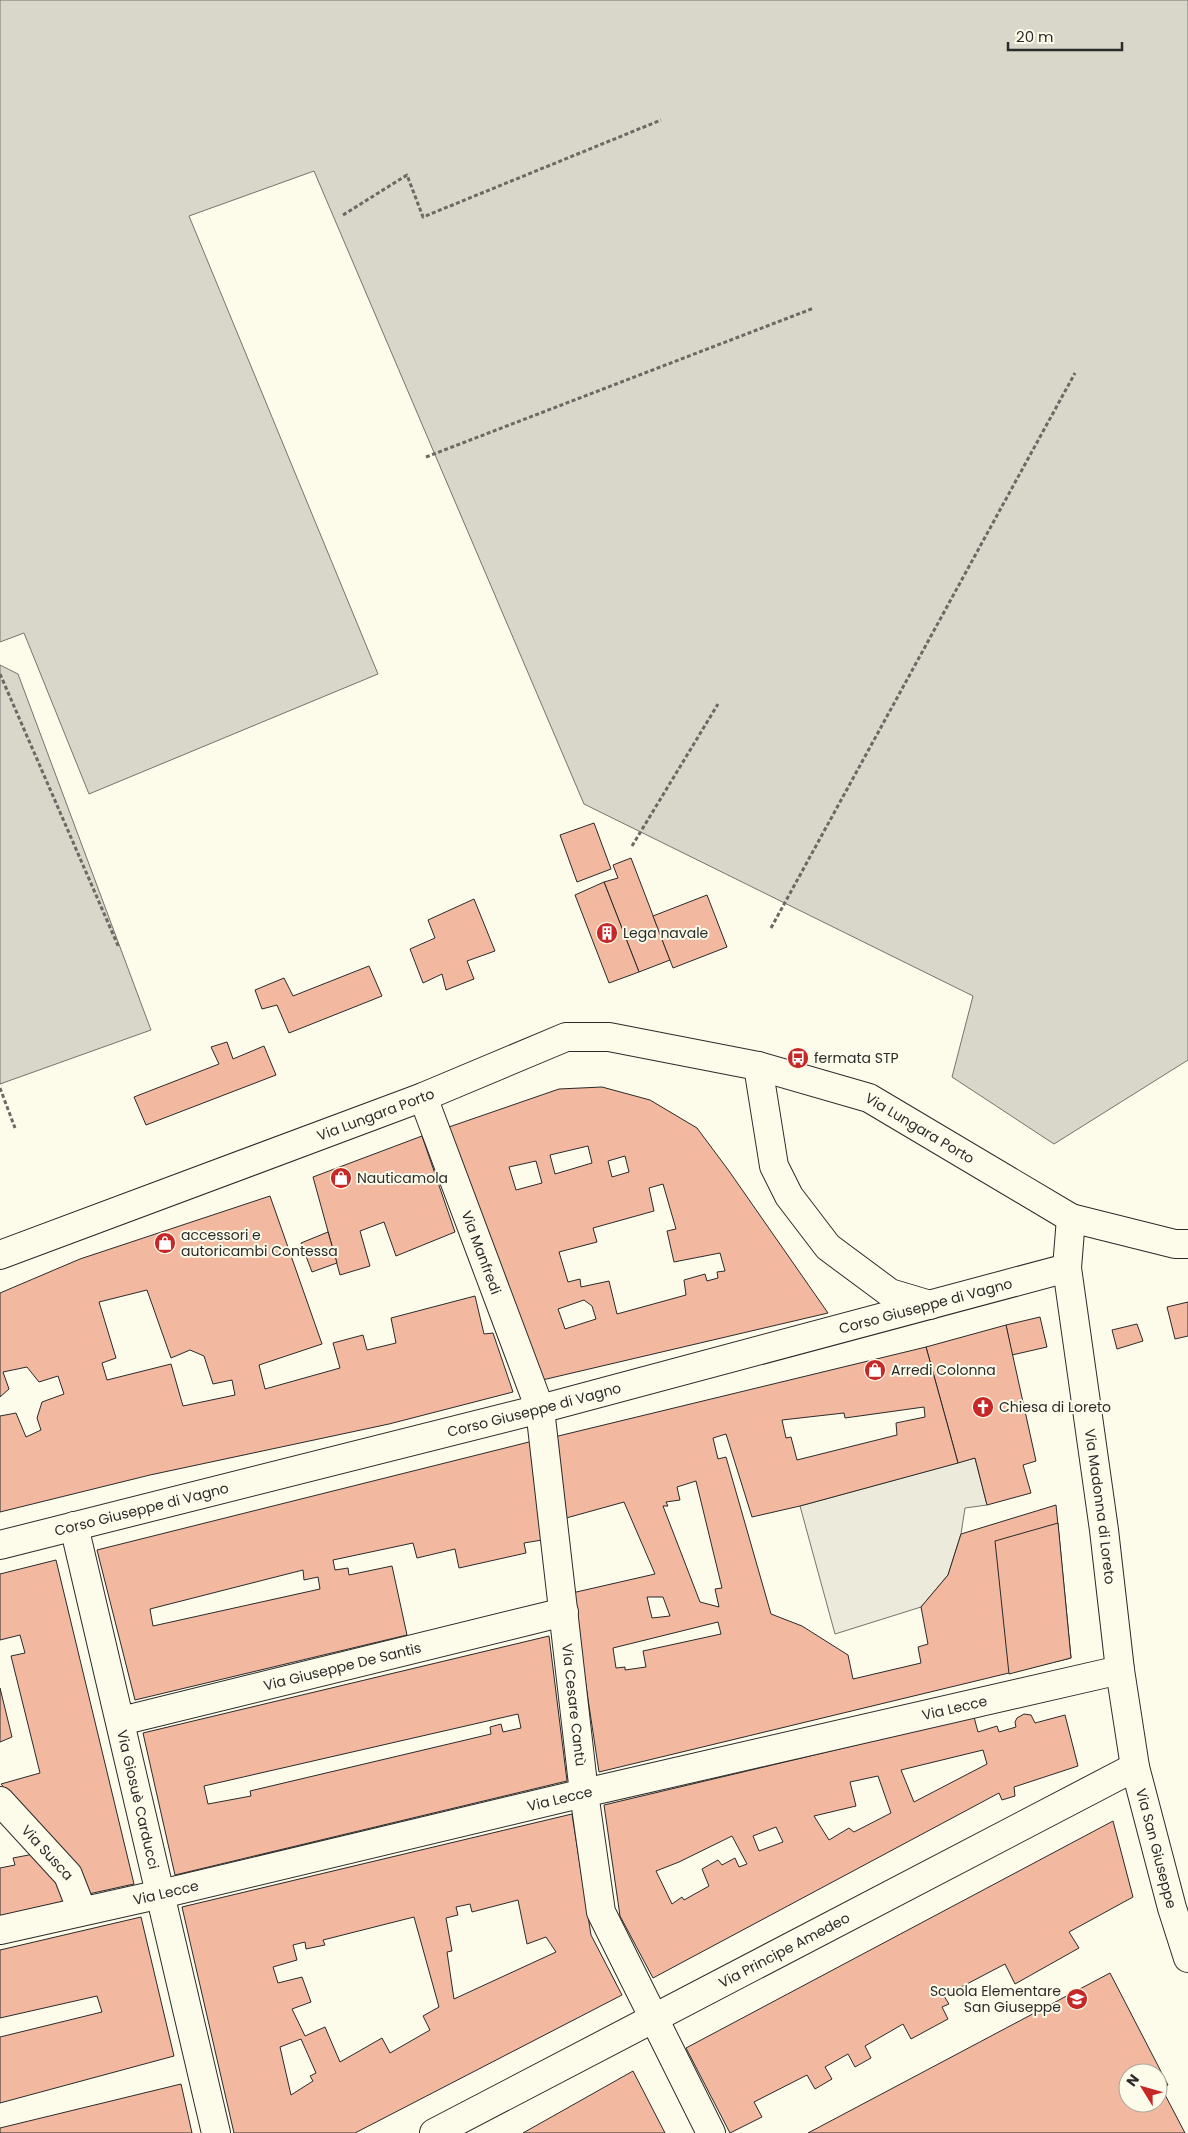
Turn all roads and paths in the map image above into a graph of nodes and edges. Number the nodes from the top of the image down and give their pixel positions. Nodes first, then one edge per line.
1 (661, 120) dead end
2 (343, 215) dead end
3 (814, 308) dead end
4 (1076, 373) dead end
5 (426, 457) dead end
6 (0, 674) edge
7 (718, 704) dead end
8 (632, 846) dead end
9 (771, 928) dead end
10 (119, 948) dead end
11 (758, 1066) junction
12 (0, 1088) edge
13 (423, 1097) junction
14 (15, 1128) dead end
15 (1071, 1218) junction
16 (1188, 1244) edge
17 (0, 1255) edge
18 (1067, 1268) junction
19 (930, 1305) junction
20 (540, 1409) junction
21 (74, 1526) junction
22 (0, 1545) edge
23 (564, 1612) junction
24 (1120, 1670) junction
25 (121, 1721) junction
26 (1136, 1767) junction
27 (584, 1793) junction
28 (0, 1801) edge
29 (161, 1894) junction
30 (82, 1911) junction
31 (0, 1930) edge
32 (1188, 1958) edge
33 (654, 2017) junction
34 (446, 2130) edge
35 (216, 2133) edge
36 (712, 2133) edge

1 - 2 path
3 - 5 path
4 - 9 path
6 - 10 path
7 - 8 path
11 - 13 street, Via Lungara Porto
11 - 15 street, Via Lungara Porto
11 - 19 street
12 - 14 path
13 - 17 street, Via Lungara Porto
13 - 20 street, Via Manfredi
15 - 16 street, Via Lungara Porto
15 - 18 street, Via Madonna di Loreto
18 - 19 street, Corso Giuseppe di Vagno
18 - 24 street, Via Madonna di Loreto
19 - 20 street, Corso Giuseppe di Vagno
20 - 21 street, Corso Giuseppe di Vagno
20 - 23 street, Via Cesare Cantù
21 - 22 street, Corso Giuseppe di Vagno
21 - 25 street, Via Giosuè Carducci
23 - 25 street, Via Giuseppe De Santis
23 - 27 street, Via Cesare Cantù
24 - 26 street, Via Madonna di Loreto
24 - 27 street, Via Lecce
25 - 29 street, Via Giosuè Carducci
26 - 32 street, Via San Giuseppe
26 - 33 street, Via Principe Amedeo
27 - 29 street, Via Lecce
27 - 33 street, Via Cesare Cantù
28 - 30 street, Via Susca
29 - 30 street, Via Lecce
29 - 35 street, Via Giosuè Carducci
30 - 31 street, Via Lecce
33 - 34 street, Via Principe Amedeo
33 - 36 street, Via Cesare Cantù

